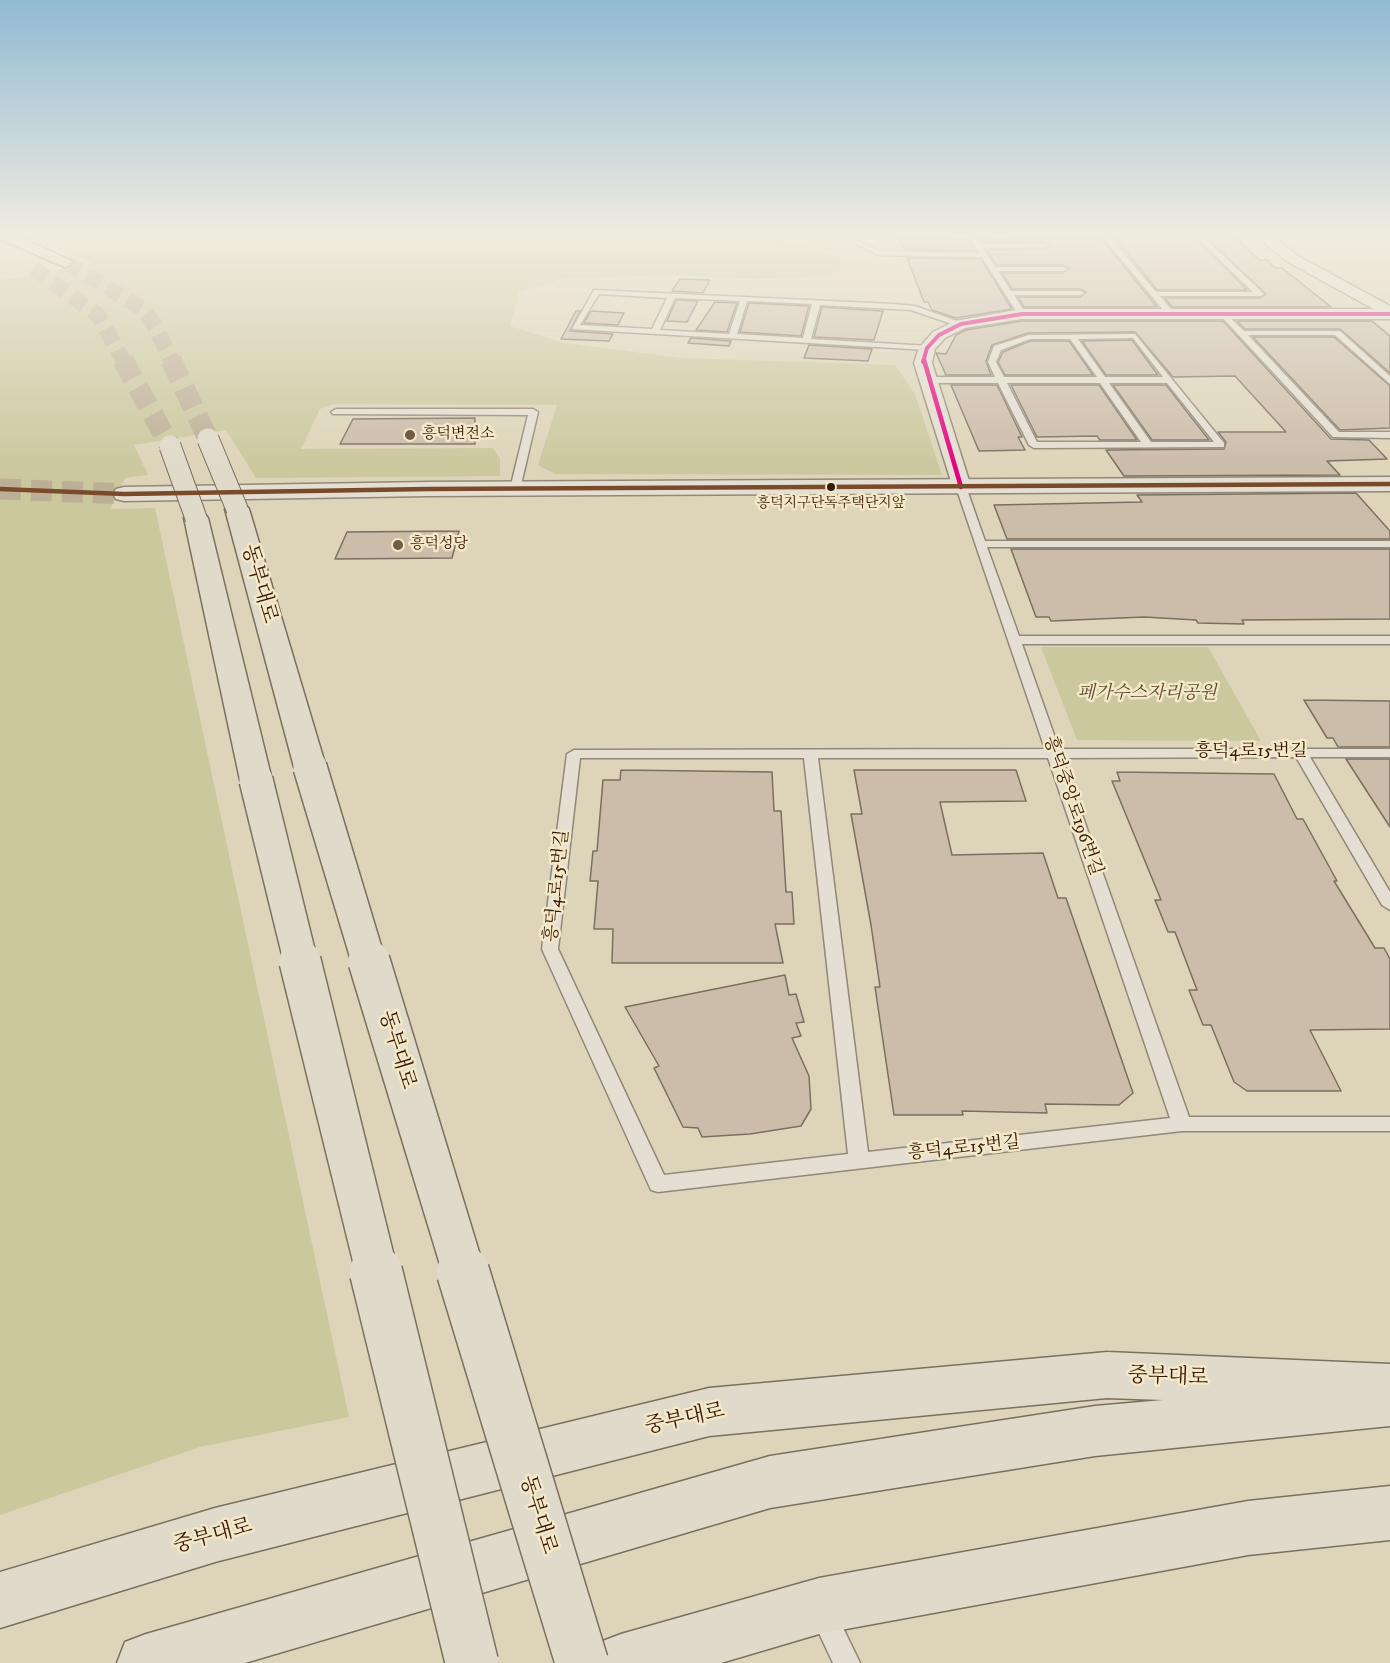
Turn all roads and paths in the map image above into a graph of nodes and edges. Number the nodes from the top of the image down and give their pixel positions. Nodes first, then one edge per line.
1 (583, 314) edge
2 (663, 314) edge
3 (739, 314) edge
4 (814, 314) edge
5 (929, 314) edge
6 (1022, 314) joint
7 (1171, 314) joint
8 (1224, 314) junction
9 (1289, 314) edge
10 (961, 324) junction
11 (655, 331) junction
12 (1242, 333) junction
13 (732, 336) junction
14 (1073, 337) junction
15 (807, 340) junction
16 (927, 348) junction
17 (926, 380) junction
18 (1000, 380) junction
19 (1103, 380) junction
20 (1169, 380) junction
21 (1390, 381) edge
22 (336, 412) dead end
23 (1390, 435) edge
24 (208, 439) tunnel mouth
25 (1148, 445) junction
26 (170, 446) tunnel mouth
27 (1390, 484) edge
28 (962, 487) junction
29 (515, 489) junction
30 (124, 494) tunnel mouth
31 (981, 544) junction
32 (1390, 544) edge
33 (1015, 640) junction
34 (1390, 640) edge
35 (1053, 752) junction
36 (1300, 752) junction
37 (810, 753) junction
38 (1390, 753) edge
39 (1390, 905) edge
40 (1182, 1124) junction
41 (1390, 1124) edge
42 (859, 1161) junction
43 (1390, 1387) edge
44 (1390, 1404) edge
45 (1390, 1514) edge
46 (0, 1600) edge
47 (819, 1606) junction
48 (146, 1663) edge
49 (472, 1663) edge
50 (582, 1663) edge
51 (621, 1663) edge
52 (847, 1663) edge

1 - 11 lane
2 - 11 lane
3 - 13 lane
4 - 15 lane
5 - 10 lane
6 - 7 street
6 - 10 street
7 - 8 street
8 - 9 street
8 - 12 lane
10 - 16 street
11 - 13 lane
12 - 21 lane
12 - 23 lane
13 - 15 lane
14 - 18 lane
14 - 19 lane
14 - 20 lane
15 - 16 lane
16 - 17 street
17 - 18 lane
17 - 28 street
18 - 19 lane
18 - 25 lane
19 - 20 lane
19 - 25 lane
20 - 25 lane
22 - 29 lane
24 - 50 main road, 동부대로, bridge
26 - 49 main road, bridge
27 - 28 street
28 - 29 street
28 - 31 lane, 흥덕중앙로196번길
29 - 30 street
31 - 32 lane
31 - 33 lane, 흥덕중앙로196번길
33 - 34 lane
33 - 35 lane, 흥덕중앙로196번길
35 - 36 lane, 흥덕4로15번길
35 - 37 lane, 흥덕4로15번길
35 - 40 lane, 흥덕중앙로196번길
36 - 38 lane, 흥덕4로15번길
36 - 39 lane
37 - 42 lane
37 - 42 lane, 흥덕4로15번길
40 - 41 lane, 흥덕4로15번길
40 - 42 lane, 흥덕4로15번길
43 - 46 main road, 중부대로
44 - 48 main road
45 - 47 main road
47 - 51 main road
47 - 52 lane

